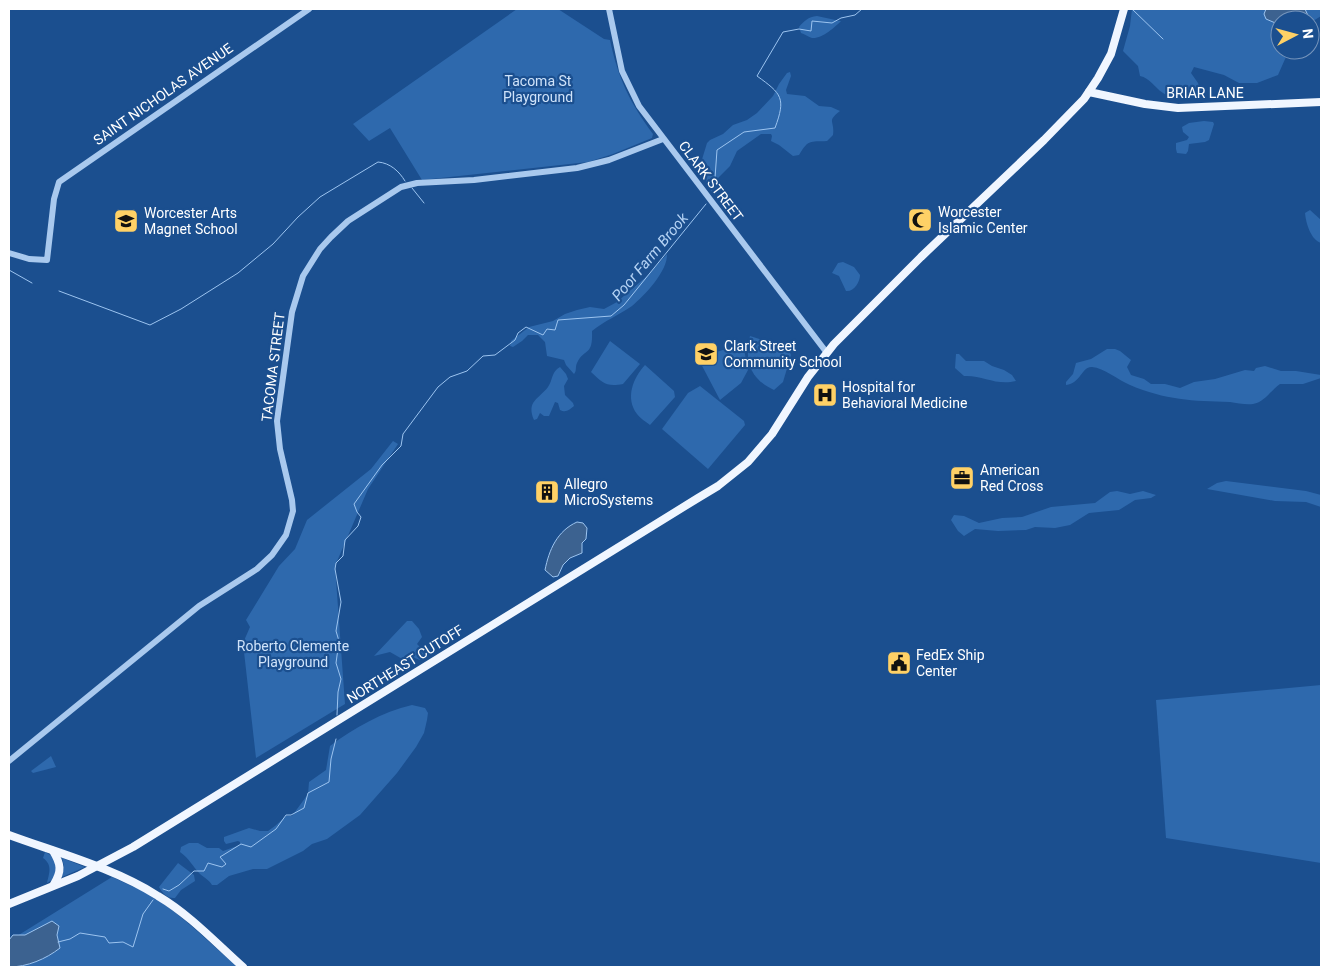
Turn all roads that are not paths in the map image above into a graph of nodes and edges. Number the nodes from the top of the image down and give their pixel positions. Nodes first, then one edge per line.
1 (309, 9) edge
2 (609, 9) edge
3 (1124, 9) edge
4 (1089, 92) junction
5 (1321, 102) edge
6 (663, 139) junction
7 (9, 253) edge
8 (827, 352) junction
9 (9, 760) edge
10 (9, 835) edge
11 (53, 851) junction
12 (118, 856) junction
13 (96, 866) junction
14 (119, 875) junction
15 (54, 884) junction
16 (9, 904) edge
17 (243, 967) edge

1 - 7 street, SAINT NICHOLAS AVENUE
2 - 6 street, CLARK STREET
3 - 4 main road, NORTHEAST CUTOFF
4 - 5 main road, BRIAR LANE
4 - 8 main road, NORTHEAST CUTOFF
6 - 8 street, CLARK STREET
6 - 9 street, TACOMA STREET
8 - 12 main road, NORTHEAST CUTOFF
10 - 11 main road
11 - 13 main road
11 - 15 main road
12 - 13 main road, NORTHEAST CUTOFF
12 - 14 main road
13 - 14 main road
13 - 15 main road, NORTHEAST CUTOFF
14 - 17 main road
15 - 16 main road, NORTHEAST CUTOFF

